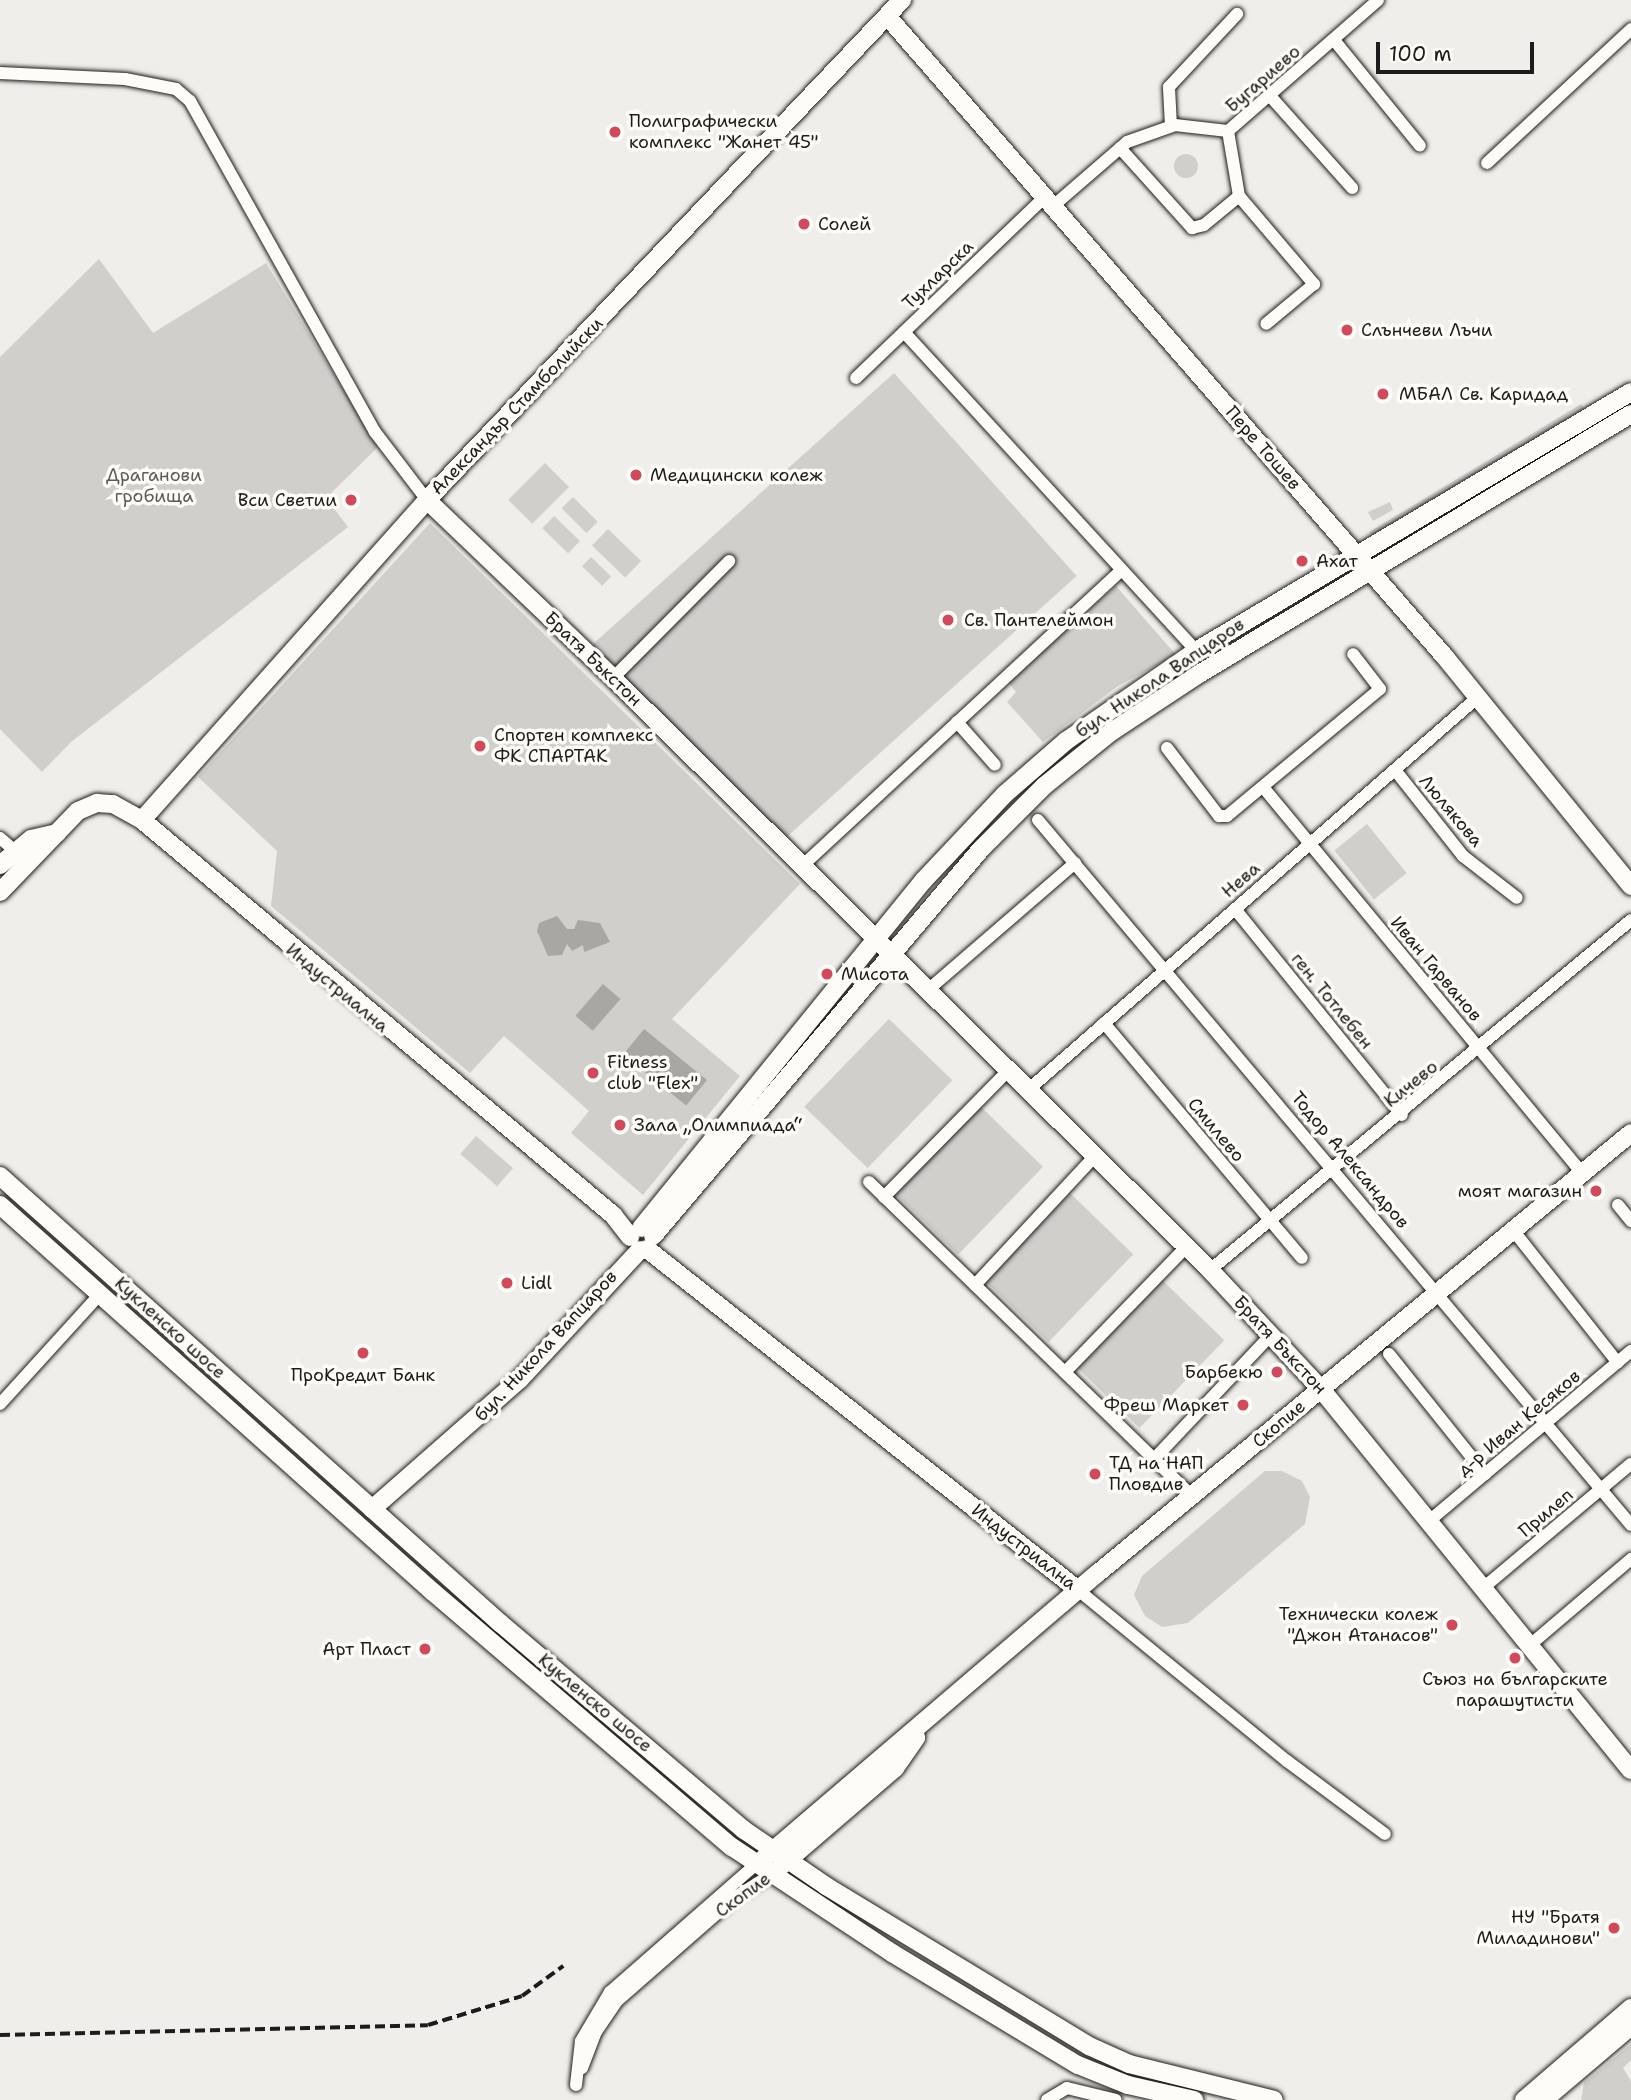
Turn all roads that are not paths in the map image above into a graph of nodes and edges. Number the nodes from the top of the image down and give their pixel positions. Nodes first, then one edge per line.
1 (902, 0) edge
2 (1378, 0) edge
3 (1237, 14) dead end
4 (887, 16) junction
5 (1631, 29) edge
6 (1334, 40) junction
7 (0, 73) edge
8 (1272, 97) junction
9 (1171, 127) junction
10 (1228, 131) junction
11 (1420, 146) dead end
12 (1121, 148) junction
13 (1487, 163) dead end
14 (1352, 188) dead end
15 (1239, 196) junction
16 (1048, 202) junction
17 (1266, 324) dead end
18 (904, 332) junction
19 (856, 378) dead end
20 (1631, 392) edge
21 (1631, 414) edge
22 (427, 500) junction
23 (1355, 555) junction
24 (729, 561) dead end
25 (1370, 571) junction
26 (1119, 572) junction
27 (1196, 651) junction
28 (1353, 654) dead end
29 (613, 678) junction
30 (1478, 697) junction
31 (957, 723) junction
32 (1167, 748) dead end
33 (995, 765) dead end
34 (1395, 770) junction
35 (1263, 787) junction
36 (142, 820) junction
37 (1038, 820) dead end
38 (57, 833) junction
39 (0, 838) edge
40 (1310, 843) junction
41 (14, 850) junction
42 (1075, 863) junction
43 (0, 865) edge
44 (802, 866) junction
45 (1631, 886) edge
46 (0, 892) edge
47 (1517, 898) dead end
48 (1235, 909) junction
49 (1631, 920) edge
50 (875, 939) junction
51 (891, 954) junction
52 (1167, 968) junction
53 (929, 989) junction
54 (1104, 1023) junction
55 (1481, 1050) junction
56 (1009, 1070) junction
57 (1028, 1090) junction
58 (1402, 1115) junction
59 (1631, 1133) edge
60 (1093, 1158) junction
61 (1334, 1167) junction
62 (1582, 1173) junction
63 (0, 1176) edge
64 (869, 1182) dead end
65 (884, 1197) junction
66 (0, 1205) edge
67 (1618, 1205) dead end
68 (1269, 1219) junction
69 (1631, 1221) edge
70 (1513, 1230) junction
71 (641, 1239) junction
72 (1187, 1246) junction
73 (1302, 1258) dead end
74 (1210, 1270) junction
75 (975, 1285) junction
76 (1437, 1293) junction
77 (100, 1294) junction
78 (1271, 1335) junction
79 (1631, 1351) edge
80 (1389, 1354) dead end
81 (1618, 1363) junction
82 (1065, 1372) junction
83 (1321, 1389) junction
84 (0, 1404) edge
85 (1547, 1424) junction
86 (1155, 1458) junction
87 (1631, 1464) edge
88 (1485, 1474) junction
89 (1601, 1489) junction
90 (1192, 1496) junction
91 (372, 1509) junction
92 (1429, 1521) junction
93 (1631, 1525) edge
94 (1631, 1559) edge
95 (1483, 1588) junction
96 (1078, 1590) junction
97 (1530, 1645) junction
98 (930, 1717) junction
99 (1631, 1770) edge
100 (1385, 1834) dead end
101 (772, 1850) junction
102 (788, 1861) junction
103 (763, 1870) junction
104 (657, 1955) junction
105 (1631, 2008) edge
106 (1631, 2026) edge
107 (576, 2085) dead end
108 (1545, 2095) edge
109 (1047, 2100) edge
110 (1116, 2100) edge
111 (1195, 2100) edge
112 (1274, 2100) edge

1 - 4 street, Александър Стамболийски
2 - 6 street, Бугариево
3 - 9 street
4 - 16 street, Пере Тошев
4 - 22 street, Александър Стамболийски
5 - 13 street
6 - 8 street, Бугариево
6 - 11 street
7 - 22 street
8 - 10 street, Бугариево
8 - 14 street
9 - 10 street, Бугариево
9 - 12 street, Бугариево
10 - 15 street
12 - 15 street
12 - 16 street, Бугариево
15 - 17 street
16 - 18 street, Тухларска
16 - 23 street, Пере Тошев
18 - 19 street, Тухларска
18 - 26 street
20 - 23 street, бул. Никола Вапцаров
21 - 25 street, бул. Никола Вапцаров
22 - 29 street, Братя Бъкстон
22 - 36 street, Александър Стамболийски
23 - 25 street, Пере Тошев
23 - 27 street, бул. Никола Вапцаров
24 - 29 street
25 - 30 street, Пере Тошев
25 - 51 street, бул. Никола Вапцаров
26 - 27 street
26 - 31 street
27 - 50 street, бул. Никола Вапцаров
28 - 35 street
29 - 44 street, Братя Бъкстон
30 - 34 street, Нева
30 - 45 street, Пере Тошев
31 - 33 street
31 - 44 street
32 - 35 street
34 - 40 street, Нева
34 - 47 street, Люлякова
35 - 40 street, Иван Гарванов
36 - 38 street, Индустриална
36 - 71 street, Индустриална
37 - 42 street, Тодор Александров
38 - 41 street, Индустриална
38 - 46 street, Индустриална
39 - 41 street
40 - 48 street, Нева
40 - 55 street, Иван Гарванов
41 - 43 street, Индустриална
42 - 52 street, Тодор Александров
42 - 53 street
44 - 50 street, Братя Бъкстон
48 - 52 street, Нева
48 - 58 street, ген. Тотлебен
49 - 55 street, Кичево
50 - 51 street, Братя Бъкстон
50 - 71 street, бул. Никола Вапцаров
51 - 53 street, Братя Бъкстон
51 - 71 street, бул. Никола Вапцаров
52 - 54 street, Нева
52 - 61 street, Тодор Александров
53 - 56 street, Братя Бъкстон
54 - 57 street, Нева
54 - 68 street, Смилево
55 - 58 street, Кичево
55 - 62 street, Иван Гарванов
56 - 57 street, Братя Бъкстон
56 - 65 street
57 - 60 street, Братя Бъкстон
58 - 61 street, Кичево
59 - 62 street, Скопие
60 - 72 street, Братя Бъкстон
60 - 75 street
61 - 68 street, Кичево
61 - 76 street, Тодор Александров
62 - 70 street, Скопие
63 - 91 street, Кукленско шосе
64 - 65 street
65 - 75 street
66 - 77 street, Кукленско шосе
67 - 69 street
68 - 73 street, Смилево
68 - 74 street, Кичево
70 - 76 street, Скопие
70 - 81 street
71 - 91 street, бул. Никола Вапцаров
71 - 96 street, Индустриална
72 - 74 street, Братя Бъкстон
72 - 82 street
74 - 78 street, Братя Бъкстон
75 - 82 street
76 - 83 street, Скопие
76 - 85 street, Тодор Александров
77 - 84 street
77 - 103 street, Кукленско шосе
78 - 83 street, Братя Бъкстон
78 - 86 street
79 - 81 street, д-р Иван Кесяков
80 - 88 street
81 - 85 street, д-р Иван Кесяков
82 - 86 street
83 - 90 street, Скопие
83 - 92 street, Братя Бъкстон
85 - 88 street, д-р Иван Кесяков
85 - 89 street, Тодор Александров
86 - 90 street
87 - 89 street, Прилеп
88 - 92 street, д-р Иван Кесяков
89 - 93 street, Тодор Александров
89 - 95 street, Прилеп
90 - 96 street, Скопие
91 - 101 street, Кукленско шосе
92 - 95 street, Братя Бъкстон
94 - 97 street
95 - 97 street, Братя Бъкстон
96 - 98 street, Скопие
96 - 100 street, Индустриална
97 - 99 street, Братя Бъкстон
98 - 101 street, Скопие
98 - 102 street, Скопие
101 - 102 street, Кукленско шосе
101 - 103 street, Скопие
102 - 103 street, Скопие
102 - 112 street, Кукленско шосе
103 - 104 street
103 - 104 street, Скопие
103 - 111 street, Кукленско шосе
104 - 107 street, Скопие
105 - 108 street
106 - 108 street
109 - 110 street

